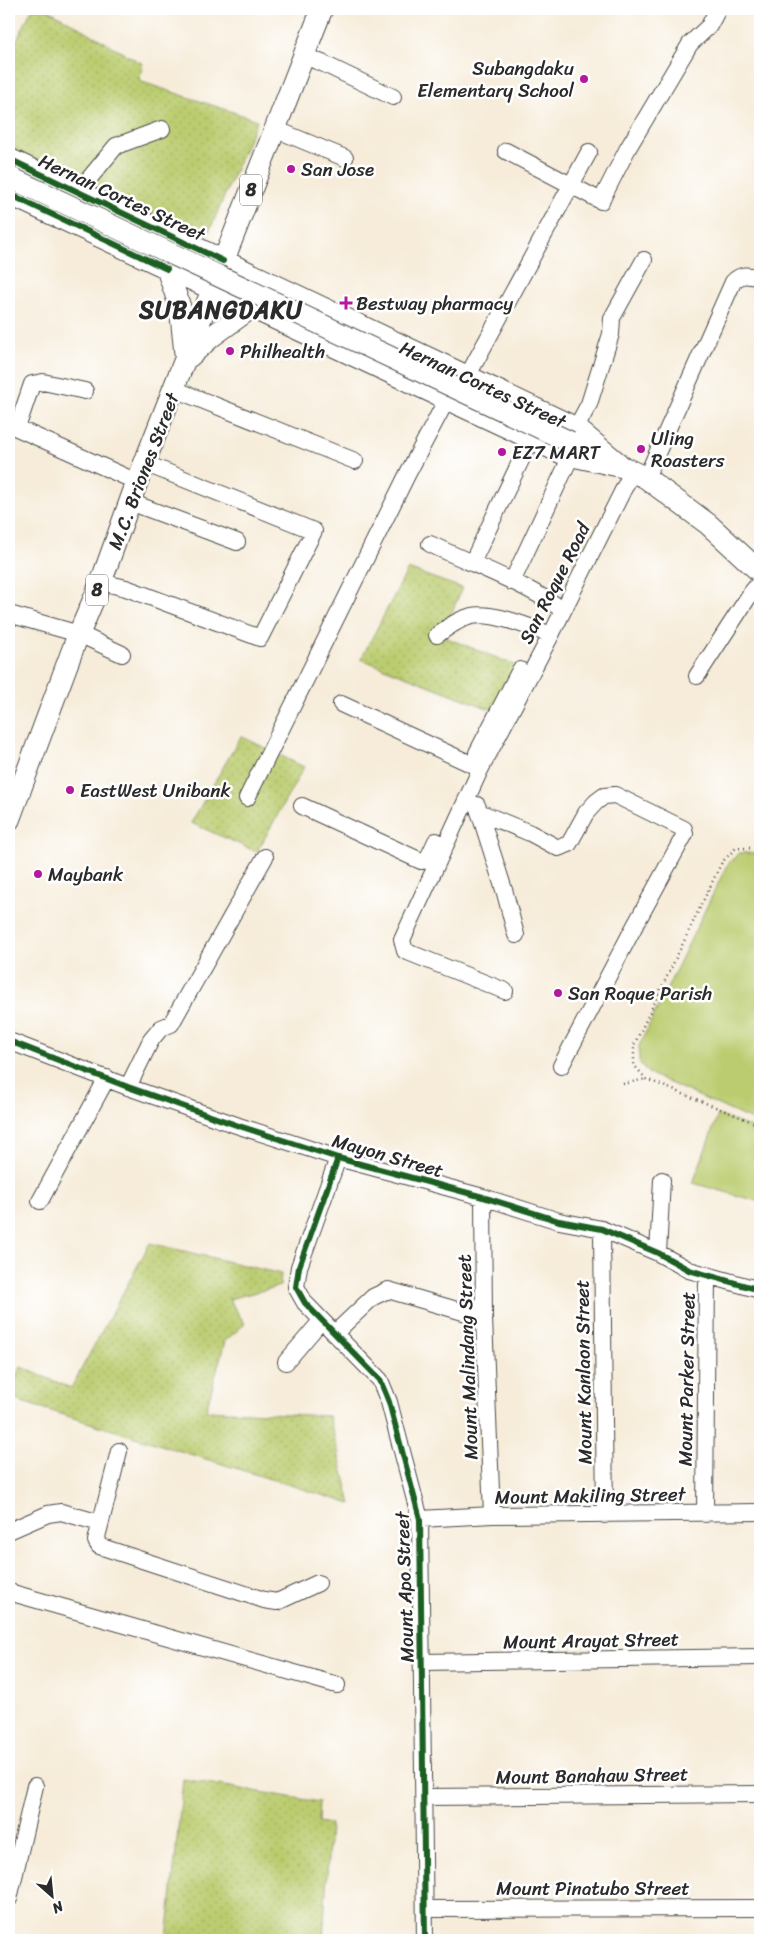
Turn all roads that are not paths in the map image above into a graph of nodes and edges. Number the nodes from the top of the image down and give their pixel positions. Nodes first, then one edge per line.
1 (322, 9) edge
2 (718, 9) edge
3 (304, 56) junction
4 (393, 96) dead end
5 (162, 129) dead end
6 (276, 130) junction
7 (506, 151) dead end
8 (589, 152) dead end
9 (345, 158) dead end
10 (9, 159) edge
11 (9, 177) edge
12 (570, 184) junction
13 (78, 192) junction
14 (9, 194) edge
15 (644, 260) dead end
16 (223, 261) junction
17 (168, 269) junction
18 (760, 278) edge
19 (213, 290) junction
20 (250, 308) junction
21 (186, 360) junction
22 (467, 377) junction
23 (174, 389) junction
24 (85, 391) dead end
25 (446, 399) junction
26 (531, 439) junction
27 (572, 442) junction
28 (355, 461) dead end
29 (141, 472) junction
30 (634, 472) junction
31 (130, 502) junction
32 (237, 542) dead end
33 (430, 544) dead end
34 (472, 563) junction
35 (760, 572) edge
36 (101, 582) junction
37 (512, 582) junction
38 (760, 582) edge
39 (563, 610) junction
40 (9, 614) edge
41 (546, 633) junction
42 (79, 634) junction
43 (437, 635) dead end
44 (122, 654) dead end
45 (697, 676) dead end
46 (341, 704) dead end
47 (471, 764) junction
48 (471, 788) junction
49 (13, 794) edge
50 (247, 798) dead end
51 (302, 806) dead end
52 (480, 812) junction
53 (9, 820) edge
54 (265, 857) dead end
55 (516, 935) dead end
56 (505, 991) dead end
57 (9, 1040) edge
58 (561, 1066) dead end
59 (107, 1078) junction
60 (128, 1087) junction
61 (338, 1158) junction
62 (662, 1180) dead end
63 (483, 1197) junction
64 (40, 1201) dead end
65 (602, 1229) junction
66 (658, 1253) junction
67 (707, 1275) junction
68 (760, 1290) edge
69 (484, 1318) junction
70 (321, 1320) junction
71 (335, 1333) junction
72 (286, 1362) dead end
73 (119, 1451) dead end
74 (760, 1512) edge
75 (605, 1514) junction
76 (705, 1514) junction
77 (492, 1515) junction
78 (420, 1519) junction
79 (100, 1523) junction
80 (9, 1531) edge
81 (318, 1583) dead end
82 (9, 1592) edge
83 (760, 1657) edge
84 (422, 1662) junction
85 (337, 1685) dead end
86 (35, 1786) dead end
87 (760, 1794) edge
88 (424, 1797) junction
89 (9, 1898) edge
90 (760, 1908) edge
91 (425, 1909) junction
92 (425, 1940) edge

1 - 3 main road, 8
2 - 12 street
3 - 4 street
3 - 6 main road, 8
5 - 13 street
6 - 9 street
6 - 16 main road, 8
7 - 12 street
8 - 12 street
10 - 13 main road, Hernan Cortes Street
11 - 27 main road, Hernan Cortes Street, bridge
12 - 22 street
13 - 16 main road, Hernan Cortes Street
14 - 17 main road, Hernan Cortes Street
15 - 27 street
16 - 19 main road, 8
16 - 22 main road, Hernan Cortes Street
17 - 19 main road, Hernan Cortes Street
17 - 21 main road
18 - 30 street, San Roque Road
19 - 20 main road, Hernan Cortes Street
19 - 21 main road, M.C. Briones Street / 8
20 - 21 main road
20 - 25 main road, Hernan Cortes Street
21 - 23 main road, M.C. Briones Street / 8
22 - 27 main road, Hernan Cortes Street
23 - 28 street
23 - 29 main road, M.C. Briones Street / 8
24 - 29 street
25 - 26 main road, Hernan Cortes Street
25 - 50 street
26 - 27 main road, Hernan Cortes Street
26 - 34 street
27 - 30 main road, Hernan Cortes Street
27 - 37 street
29 - 31 main road, M.C. Briones Street / 8
29 - 36 street
30 - 35 main road, Hernan Cortes Street
30 - 39 street, San Roque Road
31 - 32 street
31 - 36 main road, M.C. Briones Street / 8
33 - 34 street
34 - 37 street
36 - 42 main road, M.C. Briones Street / 8
37 - 39 street
38 - 45 street
39 - 41 street, San Roque Road
40 - 42 street
41 - 43 street
41 - 47 street
41 - 48 street, San Roque Road
42 - 44 street
42 - 49 main road, M.C. Briones Street / 8
46 - 47 street
47 - 51 street
48 - 52 street
48 - 56 street, San Roque Road
49 - 53 main road, M.C. Briones Street / 8
52 - 55 street
52 - 58 street
54 - 60 street
57 - 59 street, Mayon Street
59 - 60 street, Mayon Street
59 - 64 street
60 - 61 street, Mayon Street
61 - 63 street, Mayon Street
61 - 70 street, Mount Apo Street
62 - 66 street
63 - 65 street, Mayon Street
63 - 69 street, Mount Malindang Street
65 - 66 street, Mayon Street
65 - 75 street, Mount Kanlaon Street
66 - 67 street, Mayon Street
67 - 68 street, Mayon Street
67 - 76 street, Mount Parker Street
69 - 71 street
69 - 77 street, Mount Malindang Street
70 - 71 street, Mount Apo Street
70 - 72 street
71 - 78 street, Mount Apo Street
73 - 79 street
74 - 76 street, Mount Makiling Street
75 - 76 street, Mount Makiling Street
75 - 77 street, Mount Makiling Street
77 - 78 street, Mount Makiling Street
78 - 84 street, Mount Apo Street
79 - 80 street
79 - 81 street
82 - 85 street
83 - 84 street, Mount Arayat Street
84 - 88 street, Mount Apo Street
86 - 89 street
87 - 88 street, Mount Banahaw Street
88 - 91 street, Mount Apo Street
90 - 91 street, Mount Pinatubo Street
91 - 92 street, Mount Apo Street

